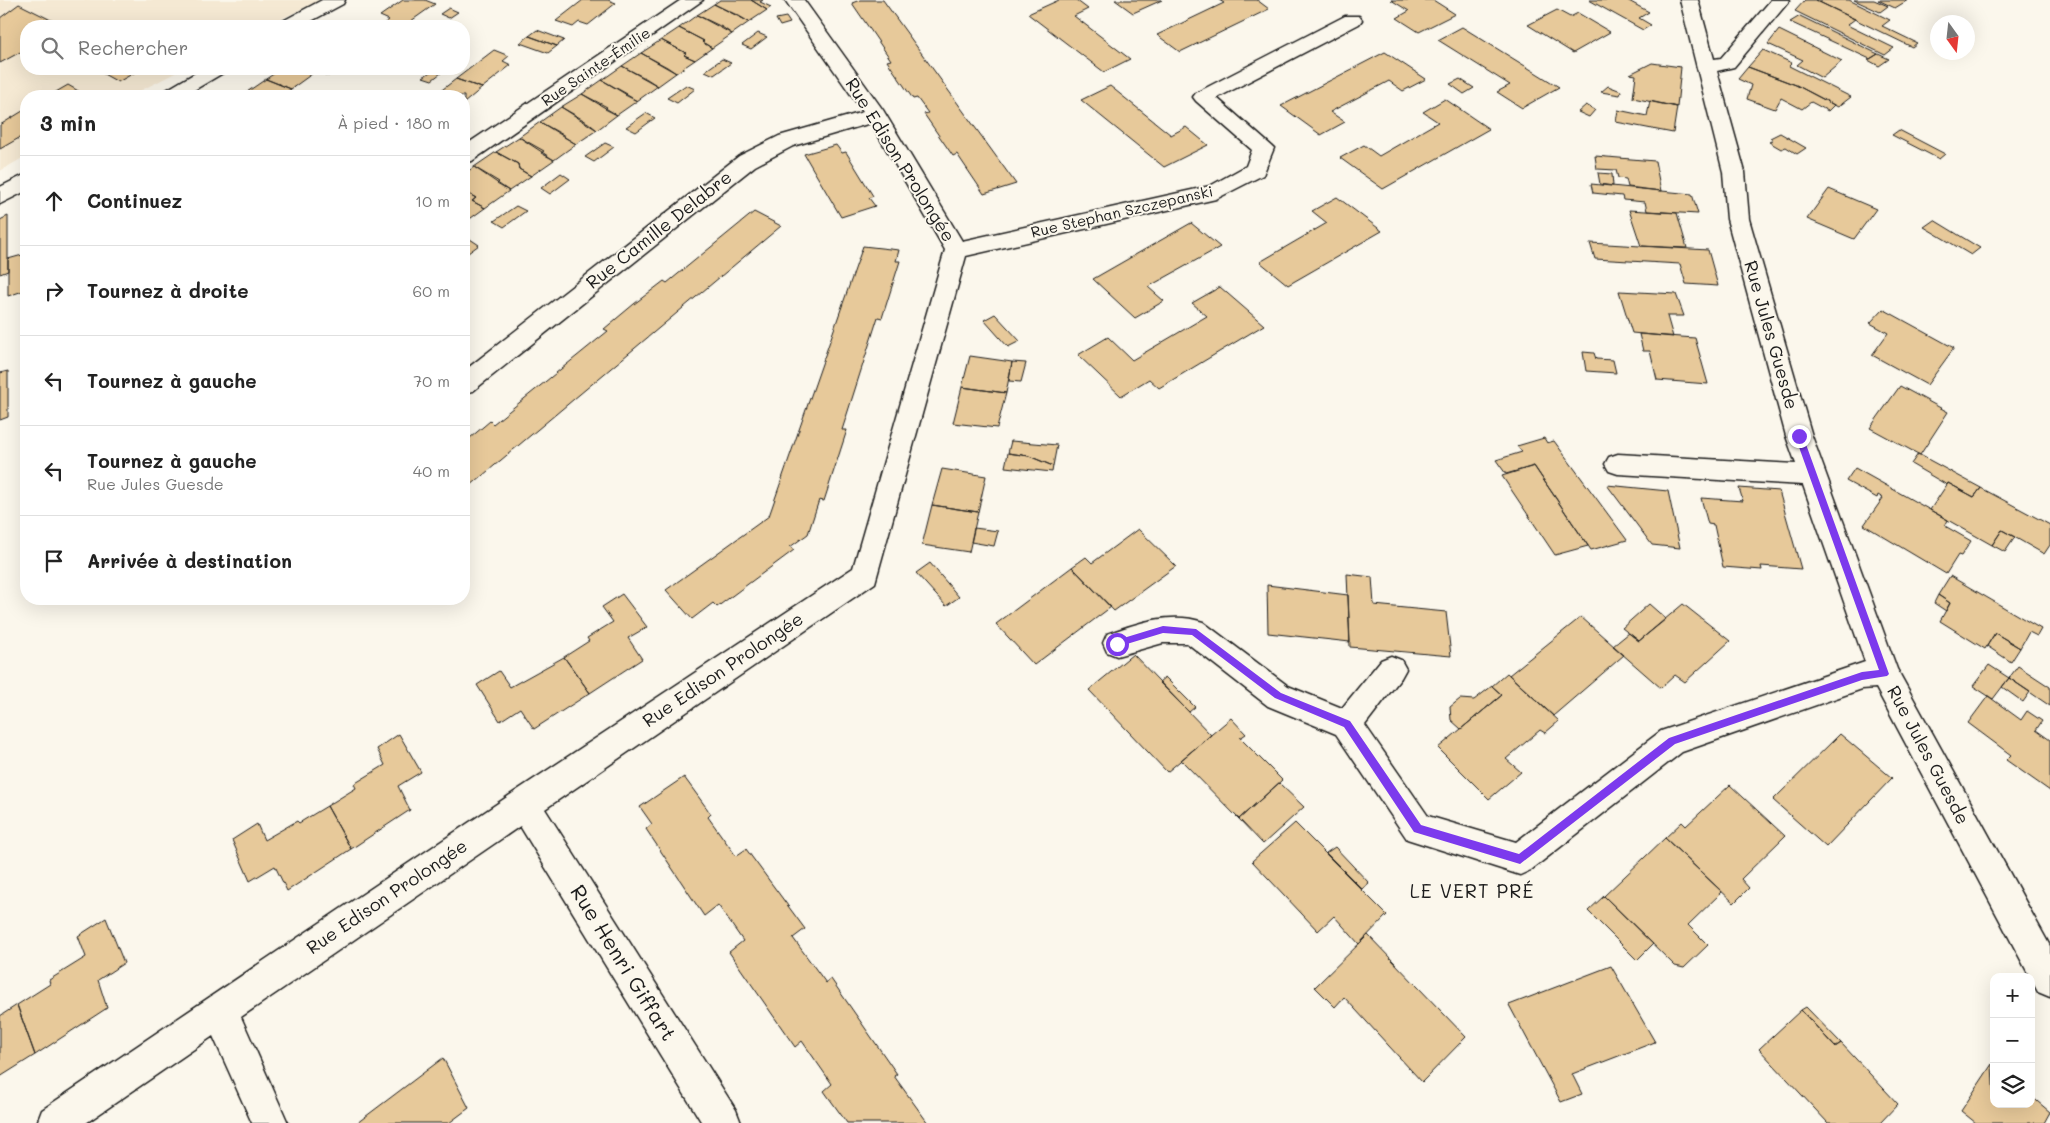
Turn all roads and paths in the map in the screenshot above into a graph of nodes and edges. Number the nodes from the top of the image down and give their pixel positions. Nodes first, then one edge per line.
1 (336, 0) edge
2 (694, 0) edge
3 (794, 0) edge
4 (1689, 0) edge
5 (1781, 0) edge
6 (299, 20) edge
7 (1352, 20) dead end
8 (1705, 66) junction
9 (206, 75) edge
10 (180, 90) edge
11 (876, 115) junction
12 (499, 133) junction
13 (470, 136) edge
14 (470, 152) edge
15 (20, 185) edge
16 (0, 197) edge
17 (956, 250) junction
18 (470, 379) edge
19 (1618, 464) dead end
20 (1812, 475) junction
21 (1117, 644) dead end
22 (1391, 669) dead end
23 (1884, 674) junction
24 (1347, 724) junction
25 (524, 804) junction
26 (2050, 980) edge
27 (220, 1011) junction
28 (55, 1123) edge
29 (270, 1123) edge
30 (723, 1123) edge

1 - 6 street
2 - 12 street, Rue Sainte-Émilie
3 - 11 street, Rue Edison Prolongée
4 - 8 street, Rue Jules Guesde
5 - 8 street
7 - 17 street, Rue Stephan Szczepanski
8 - 20 street, Rue Jules Guesde
9 - 10 street
11 - 17 street, Rue Edison Prolongée
11 - 18 street, Rue Camille Delabre
12 - 13 street, Rue Sainte-Émilie
12 - 14 street, Rue Sainte-Émilie
15 - 16 street
17 - 25 street, Rue Edison Prolongée
19 - 20 street
20 - 23 street, Rue Jules Guesde
21 - 24 street
22 - 24 street
23 - 24 street
23 - 26 street, Rue Jules Guesde
25 - 27 street, Rue Edison Prolongée
25 - 30 street, Rue Henri Giffart
27 - 28 street, Rue Edison Prolongée
27 - 29 street

